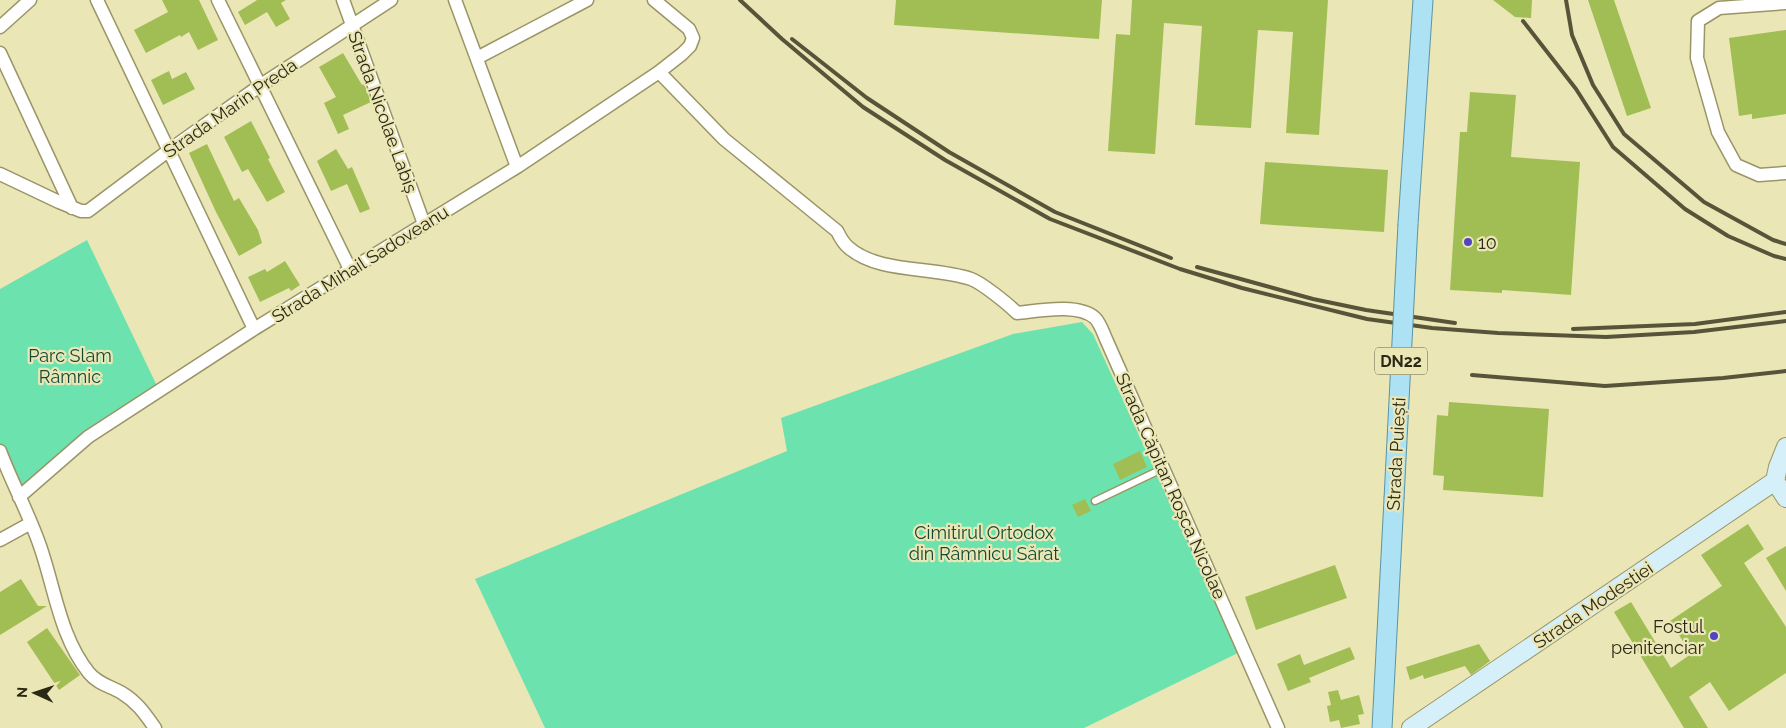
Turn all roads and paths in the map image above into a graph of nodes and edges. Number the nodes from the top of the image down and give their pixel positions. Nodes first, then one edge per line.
1 (30, 0) edge
2 (97, 0) edge
3 (343, 0) edge
4 (391, 0) edge
5 (454, 0) edge
6 (587, 0) edge
7 (654, 0) edge
8 (1423, 0) edge
9 (222, 2) edge
10 (1786, 3) edge
11 (351, 25) junction
12 (0, 27) edge
13 (0, 53) edge
14 (477, 58) junction
15 (659, 72) junction
16 (261, 85) junction
17 (168, 151) junction
18 (517, 167) junction
19 (1786, 173) edge
20 (0, 174) edge
21 (72, 208) junction
22 (424, 224) junction
23 (350, 269) junction
24 (254, 328) junction
25 (1786, 447) edge
26 (0, 452) edge
27 (1164, 468) junction
28 (1775, 481) junction
29 (19, 497) junction
30 (1786, 498) edge
31 (1094, 501) dead end
32 (31, 523) junction
33 (0, 540) edge
34 (155, 728) edge
35 (1278, 728) edge
36 (1382, 728) edge
37 (1411, 728) edge

1 - 12 street
2 - 17 street
3 - 11 street, Strada Nicolae Labiș
4 - 11 street, Strada Marin Preda
5 - 14 street
6 - 14 street
7 - 15 street, Strada Mihail Sadoveanu
8 - 36 main road, Strada Puiești / DN22, bridge
9 - 16 street
10 - 19 street
11 - 16 street, Strada Marin Preda
11 - 22 street, Strada Nicolae Labiș
13 - 21 street
14 - 18 street
15 - 18 street, Strada Mihail Sadoveanu
15 - 27 street, Strada Căpitan Roșca Nicolae
16 - 17 street, Strada Marin Preda
16 - 23 street
17 - 21 street, Strada Marin Preda
17 - 24 street
18 - 22 street, Strada Mihail Sadoveanu
20 - 21 street
22 - 23 street, Strada Mihail Sadoveanu
23 - 24 street, Strada Mihail Sadoveanu
24 - 29 street, Strada Mihail Sadoveanu
25 - 28 street
26 - 29 street
27 - 31 lane
27 - 35 street, Strada Căpitan Roșca Nicolae
28 - 30 street
28 - 37 street, Strada Modestiei
29 - 32 street
32 - 33 street
32 - 34 street

